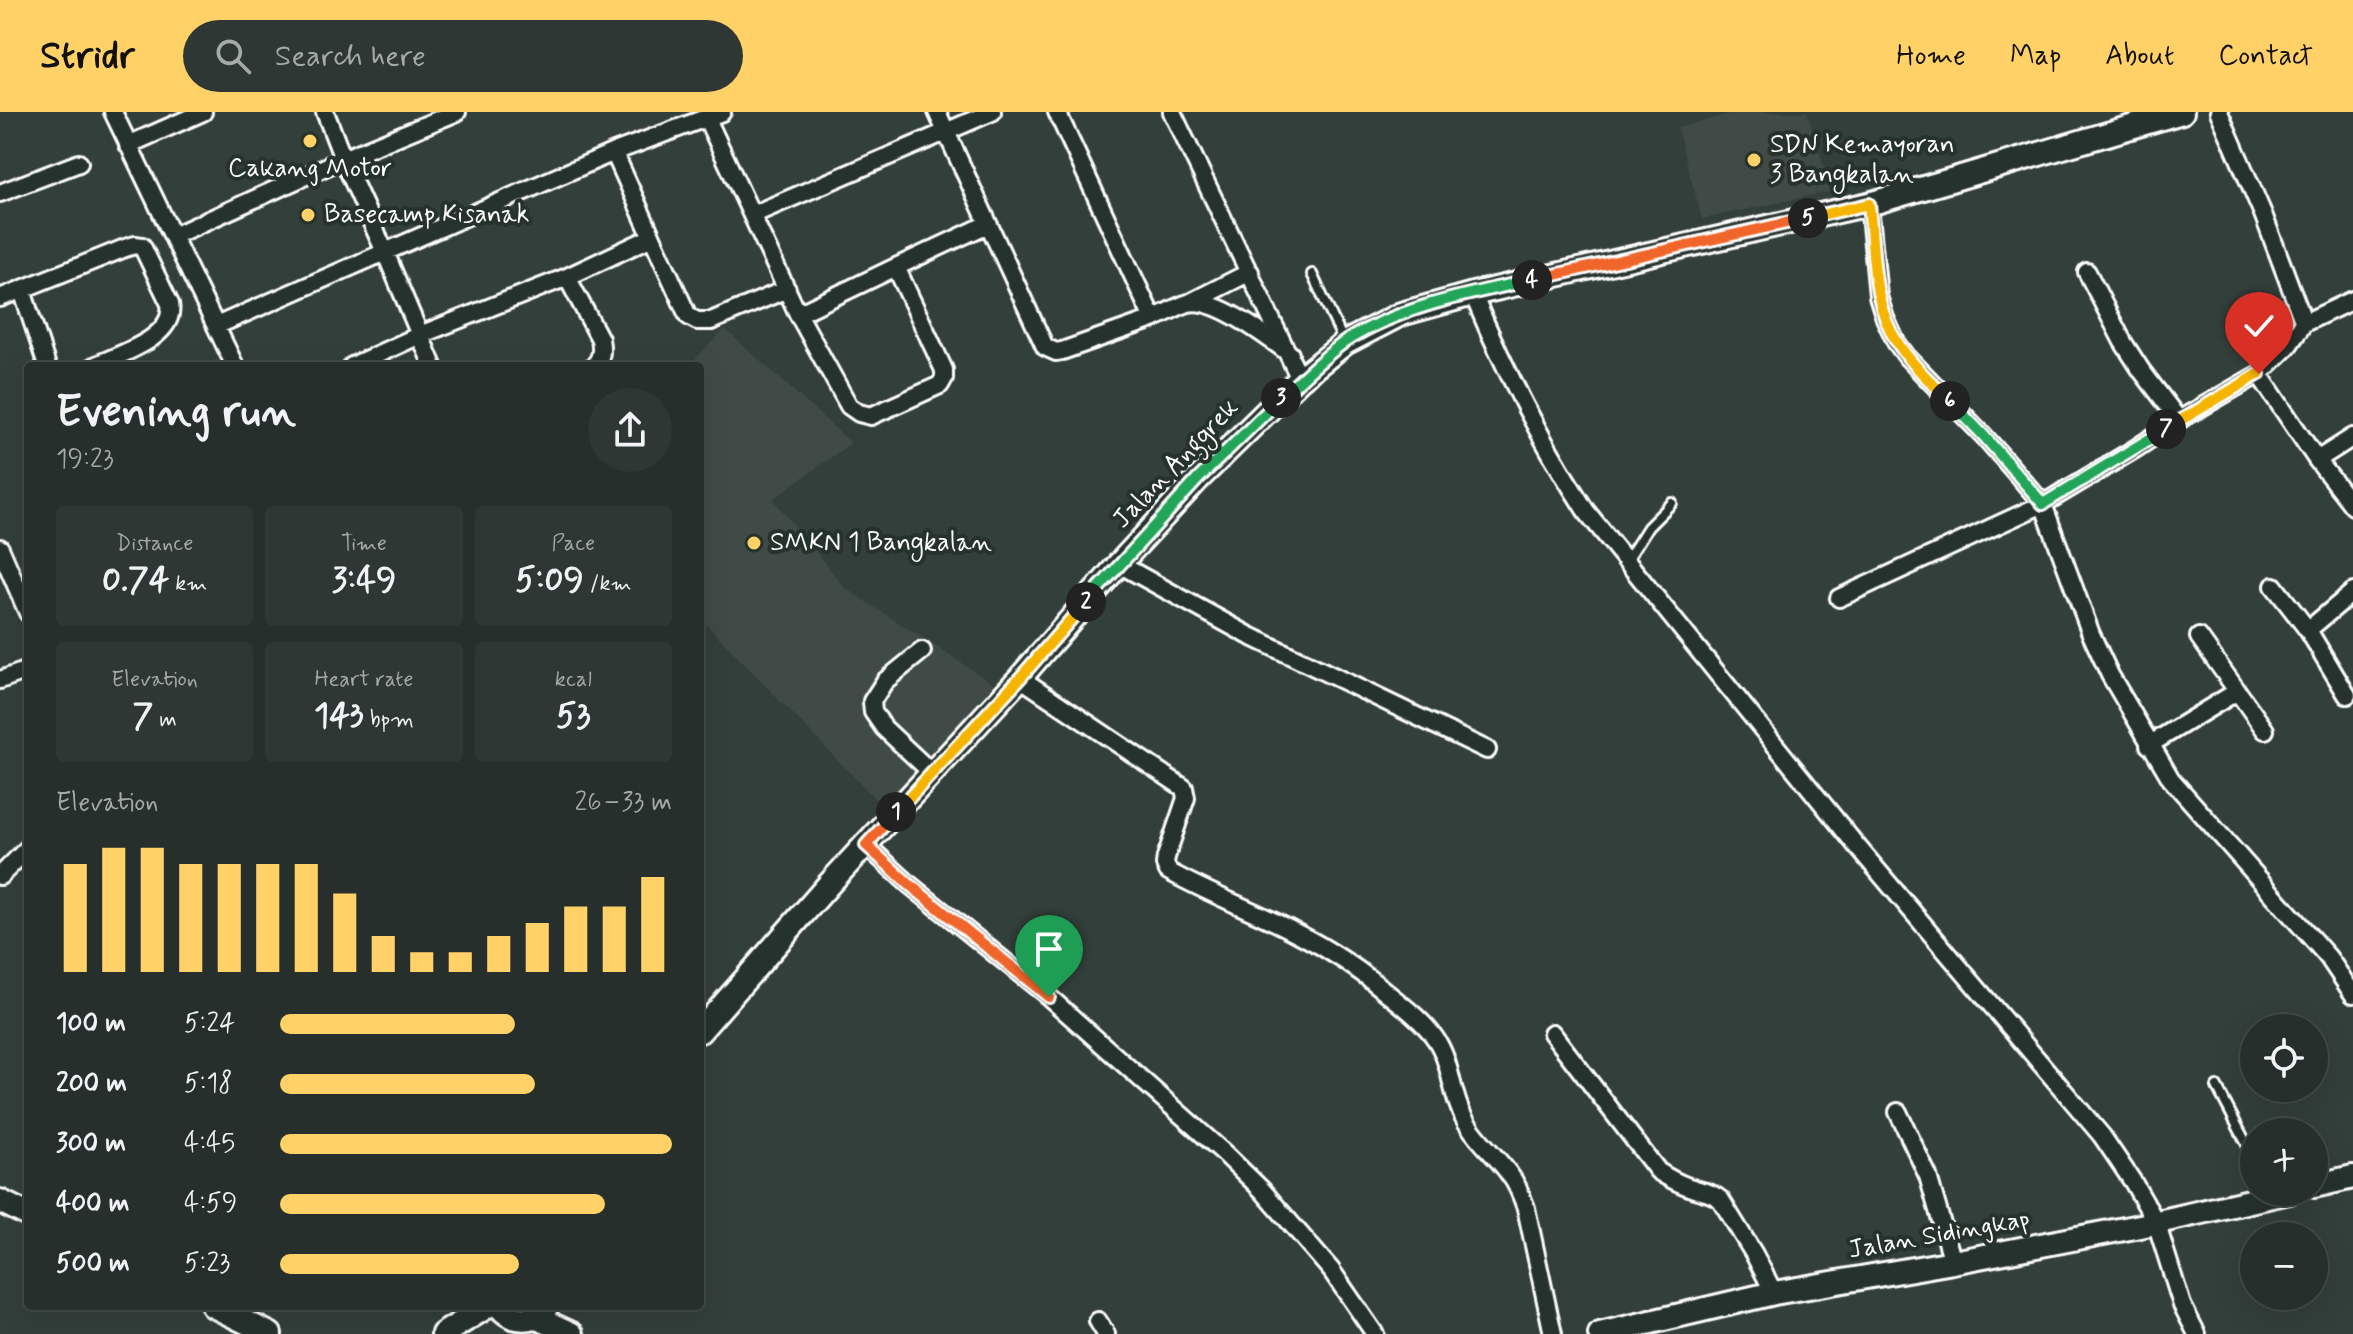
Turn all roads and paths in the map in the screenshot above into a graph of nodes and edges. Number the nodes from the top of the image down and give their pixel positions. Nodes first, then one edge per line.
1 (113, 112) edge
2 (203, 112) edge
3 (325, 112) edge
4 (457, 112) edge
5 (937, 112) edge
6 (992, 112) edge
7 (1057, 112) edge
8 (1172, 112) edge
9 (2182, 112) edge
10 (2219, 112) edge
11 (714, 115) edge
12 (946, 132) junction
13 (128, 145) junction
14 (614, 152) junction
15 (343, 159) junction
16 (79, 163) dead end
17 (0, 193) edge
18 (1869, 204) junction
19 (752, 215) junction
20 (988, 224) junction
21 (173, 236) junction
22 (652, 237) junction
23 (385, 252) junction
24 (896, 267) junction
25 (1250, 272) junction
26 (2087, 272) dead end
27 (1312, 274) dead end
28 (567, 277) junction
29 (787, 289) junction
30 (22, 290) junction
31 (1473, 294) junction
32 (0, 298) edge
33 (2353, 300) edge
34 (1191, 302) junction
35 (798, 314) junction
36 (1153, 319) junction
37 (2304, 323) junction
38 (216, 326) junction
39 (420, 335) junction
40 (1345, 343) junction
41 (1290, 354) junction
42 (46, 362) edge
43 (102, 362) edge
44 (233, 362) edge
45 (361, 362) edge
46 (431, 362) edge
47 (597, 362) edge
48 (2259, 374) junction
49 (1300, 379) junction
50 (2179, 420) junction
51 (2353, 437) edge
52 (2317, 460) junction
53 (1672, 503) dead end
54 (2043, 504) junction
55 (2353, 506) edge
56 (0, 548) edge
57 (1626, 560) junction
58 (1119, 564) junction
59 (6, 580) edge
60 (2274, 586) dead end
61 (2353, 592) edge
62 (1839, 598) dead end
63 (24, 607) edge
64 (2308, 630) junction
65 (2199, 637) dead end
66 (922, 651) dead end
67 (24, 671) edge
68 (1020, 678) junction
69 (0, 680) edge
70 (2236, 692) junction
71 (2347, 695) dead end
72 (2265, 730) dead end
73 (2149, 745) junction
74 (1487, 750) dead end
75 (932, 773) junction
76 (866, 845) junction
77 (24, 852) edge
78 (0, 876) edge
79 (2353, 994) edge
80 (704, 1027) edge
81 (1552, 1033) dead end
82 (2217, 1087) dead end
83 (1898, 1112) dead end
84 (2240, 1131) edge
85 (2353, 1177) edge
86 (2328, 1183) edge
87 (0, 1202) edge
88 (2240, 1202) edge
89 (24, 1213) edge
90 (2156, 1222) junction
91 (1953, 1262) junction
92 (1774, 1293) junction
93 (221, 1310) edge
94 (491, 1310) edge
95 (545, 1310) edge
96 (270, 1334) edge
97 (443, 1334) edge
98 (574, 1334) edge
99 (1375, 1334) edge
100 (1553, 1334) edge
101 (1600, 1334) edge
102 (2197, 1334) edge

1 - 13 street
2 - 13 street
3 - 15 street
4 - 15 street
5 - 12 street
6 - 12 street
7 - 36 street
8 - 25 street
9 - 18 street, Jalan Anggrek
10 - 37 street
11 - 14 street
11 - 19 street
12 - 19 street
12 - 20 street
13 - 21 street
14 - 22 street
14 - 23 street
15 - 21 street
15 - 23 street
16 - 17 street
18 - 31 street, Jalan Anggrek
18 - 54 street
19 - 29 street
20 - 24 street
20 - 36 street
21 - 38 street
22 - 28 street
22 - 29 street
23 - 38 street
23 - 39 street
24 - 35 street
24 - 35 street
25 - 34 street
25 - 41 street
26 - 50 street
27 - 40 lane
28 - 39 street
28 - 47 street
29 - 35 street
30 - 32 street
30 - 42 street
30 - 43 street
31 - 40 street, Jalan Anggrek
31 - 57 street
33 - 37 street
34 - 36 street
34 - 41 street
37 - 48 street
38 - 44 street
39 - 45 street
39 - 46 street
40 - 49 street, Jalan Anggrek
41 - 49 street
48 - 50 street
48 - 52 street
49 - 58 street, Jalan Anggrek
50 - 54 street
51 - 52 street
52 - 55 street
53 - 57 lane
54 - 62 street
54 - 73 street
56 - 59 street
57 - 90 street
58 - 68 street, Jalan Anggrek
58 - 74 street
59 - 63 street
60 - 64 street
61 - 64 street
64 - 71 street
65 - 70 street
66 - 75 street
67 - 69 street
68 - 75 street, Jalan Anggrek
68 - 100 street
70 - 72 street
70 - 73 street
73 - 79 street
75 - 76 street, Jalan Anggrek
76 - 80 street, Jalan Anggrek
76 - 99 street
77 - 78 street
81 - 92 street
82 - 84 lane
83 - 91 street
85 - 86 street
87 - 89 street
88 - 90 street, Jalan Sidingkap
90 - 91 street, Jalan Sidingkap
90 - 102 street
91 - 92 street, Jalan Sidingkap
92 - 101 street, Jalan Sidingkap
93 - 96 street
94 - 95 street
94 - 97 street
95 - 98 street

